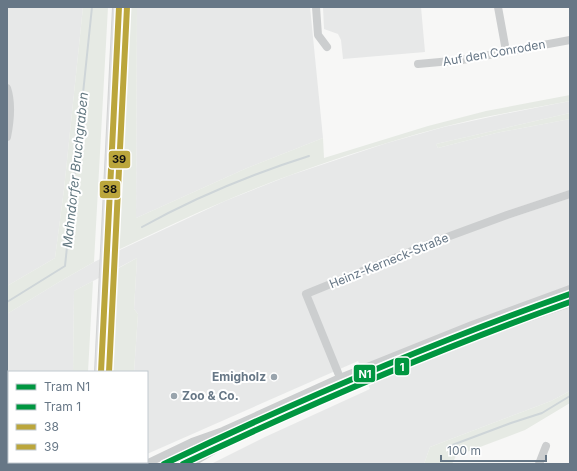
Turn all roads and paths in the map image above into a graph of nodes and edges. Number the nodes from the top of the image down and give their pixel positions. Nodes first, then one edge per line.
1 (119, 7) edge
2 (316, 7) edge
3 (498, 7) edge
4 (570, 40) edge
5 (327, 47) dead end
6 (506, 51) junction
7 (418, 64) dead end
8 (7, 88) edge
9 (7, 137) edge
10 (570, 194) edge
11 (570, 289) edge
12 (570, 302) edge
13 (101, 371) edge
14 (340, 378) junction
15 (345, 390) junction
16 (546, 446) dead end
17 (146, 464) edge
18 (190, 464) edge
19 (539, 464) edge

1 - 13 main road
2 - 5 street
3 - 6 street
4 - 6 street, Auf den Conroden
6 - 7 street, Auf den Conroden
8 - 9 street
10 - 14 street, Heinz-Kerneck-Straße
11 - 14 street
12 - 15 street
14 - 15 street, Heinz-Kerneck-Straße
14 - 17 street
15 - 18 street
16 - 19 street

